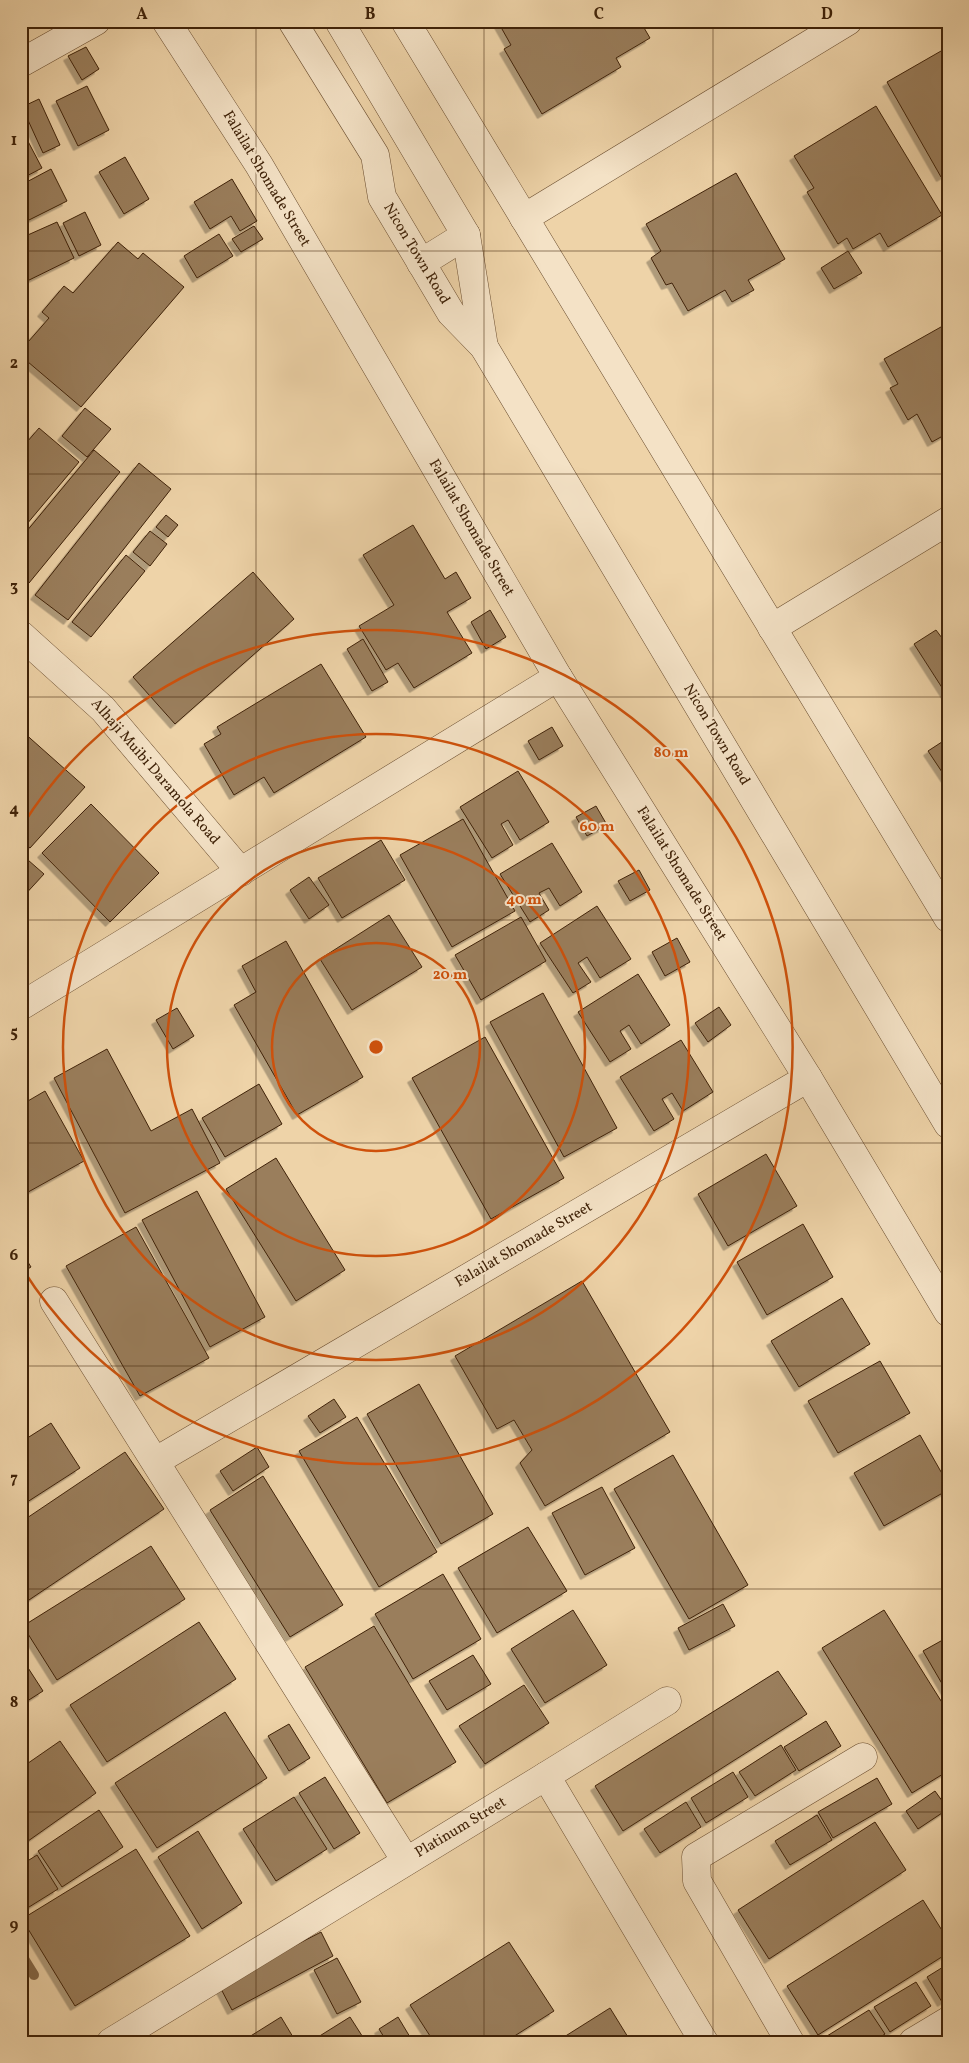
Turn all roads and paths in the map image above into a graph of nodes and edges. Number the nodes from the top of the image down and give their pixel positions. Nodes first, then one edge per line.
1 (96, 21) edge
2 (166, 21) edge
3 (292, 21) edge
4 (339, 21) edge
5 (405, 21) edge
6 (848, 21) edge
7 (21, 63) edge
8 (408, 136) junction
9 (375, 155) junction
10 (524, 218) junction
11 (466, 235) junction
12 (421, 263) junction
13 (484, 347) junction
14 (948, 521) edge
15 (772, 628) junction
16 (21, 635) edge
17 (558, 677) junction
18 (241, 872) junction
19 (948, 918) edge
20 (21, 1006) edge
21 (808, 1078) junction
22 (948, 1124) edge
23 (54, 1301) dead end
24 (948, 1312) edge
25 (156, 1461) junction
26 (667, 1701) dead end
27 (862, 1757) dead end
28 (546, 1776) junction
29 (406, 1861) junction
30 (948, 2021) edge
31 (112, 2042) edge
32 (704, 2042) edge
33 (790, 2042) edge
34 (913, 2042) edge

1 - 7 street
2 - 17 street, Falailat Shomade Street
3 - 9 street, Nicon Town Road
4 - 8 street, Nicon Town Road
5 - 10 street
6 - 10 street
8 - 9 street
8 - 11 street, Nicon Town Road
9 - 12 street, Nicon Town Road
10 - 15 street
11 - 12 street
11 - 13 street, Nicon Town Road
12 - 13 street, Nicon Town Road
13 - 22 street, Nicon Town Road
14 - 15 street
15 - 19 street
16 - 18 street, Alhaji Muibi Daramola Road
17 - 18 street
17 - 21 street, Falailat Shomade Street
18 - 20 street
21 - 24 street
21 - 25 street, Falailat Shomade Street
23 - 25 street
25 - 29 street
26 - 28 street, Platinum Street
27 - 33 street
28 - 29 street, Platinum Street
28 - 32 street
29 - 31 street, Platinum Street
30 - 34 street

